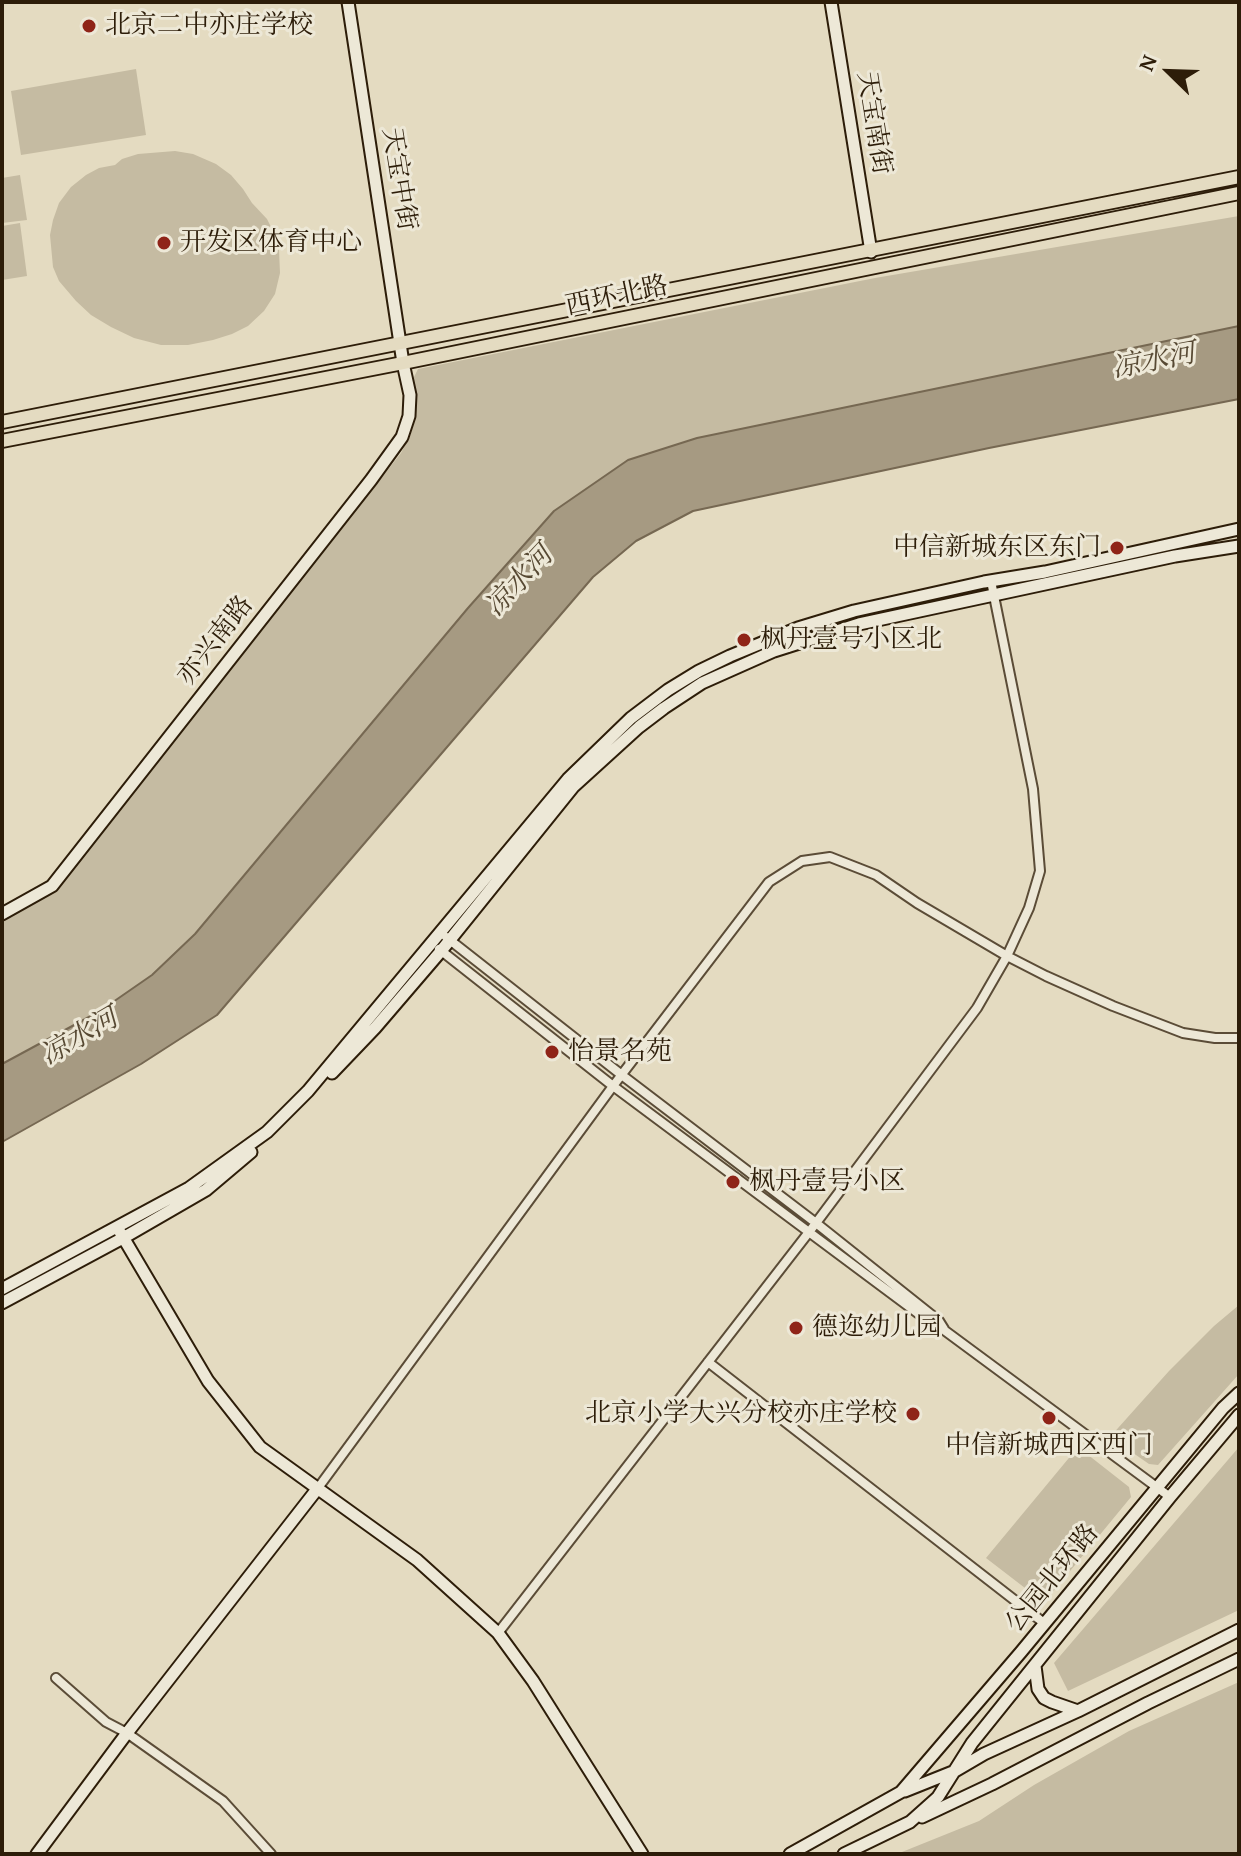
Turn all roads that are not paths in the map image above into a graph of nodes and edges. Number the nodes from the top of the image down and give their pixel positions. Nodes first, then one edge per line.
1 (348, 2) edge
2 (831, 2) edge
3 (1239, 177) edge
4 (1239, 193) edge
5 (871, 252) junction
6 (400, 342) junction
7 (403, 363) junction
8 (2, 422) edge
9 (2, 441) edge
10 (1239, 529) edge
11 (1239, 546) edge
12 (991, 581) junction
13 (993, 594) junction
14 (2, 914) edge
15 (445, 936) junction
16 (436, 947) junction
17 (1007, 956) junction
18 (1239, 1038) edge
19 (623, 1076) junction
20 (613, 1086) junction
21 (816, 1223) junction
22 (120, 1232) junction
23 (809, 1232) junction
24 (2, 1289) edge
25 (2, 1303) edge
26 (944, 1330) junction
27 (708, 1362) junction
28 (1239, 1393) edge
29 (1239, 1415) edge
30 (1157, 1487) junction
31 (318, 1488) junction
32 (1170, 1497) junction
33 (1044, 1623) junction
34 (1239, 1630) edge
35 (498, 1633) junction
36 (1239, 1659) edge
37 (1035, 1666) junction
38 (56, 1678) dead end
39 (1078, 1711) junction
40 (127, 1733) junction
41 (955, 1771) junction
42 (901, 1792) junction
43 (910, 1822) junction
44 (37, 1854) edge
45 (271, 1854) edge
46 (642, 1854) edge
47 (790, 1854) edge
48 (844, 1854) edge

1 - 6 street, 天宝中街
2 - 5 street, 天宝南街
3 - 5 main road, 西环北路
4 - 7 main road, 西环北路
5 - 6 main road, 西环北路
6 - 7 street, 天宝中街
6 - 8 main road, 西环北路
7 - 9 main road, 西环北路
7 - 14 street, 亦兴南路
10 - 12 street
11 - 13 street
12 - 13 street
12 - 15 street
13 - 15 street
13 - 17 street
15 - 16 street
15 - 19 street
16 - 20 street
16 - 22 street
17 - 18 street
17 - 19 street
17 - 21 street
19 - 20 street
19 - 21 street
20 - 23 street
20 - 31 street
21 - 23 street
21 - 26 street
22 - 24 street
22 - 25 street
22 - 31 street
23 - 26 street
23 - 27 street
26 - 30 street
27 - 33 street
27 - 35 street
28 - 30 street, 公园北环路
29 - 32 street, 公园北环路
30 - 32 street
30 - 33 street, 公园北环路
31 - 35 street
31 - 40 street
32 - 37 street, 公园北环路
33 - 42 street, 公园北环路
34 - 39 street, 公园北环路
35 - 46 street
36 - 43 street, 公园北环路
37 - 39 street
37 - 41 street, 公园北环路
38 - 40 street
39 - 41 street, 公园北环路
40 - 44 street
40 - 45 street
41 - 42 street, 公园北环路
41 - 43 street, 公园北环路
42 - 47 street, 公园北环路
43 - 48 street, 公园北环路

